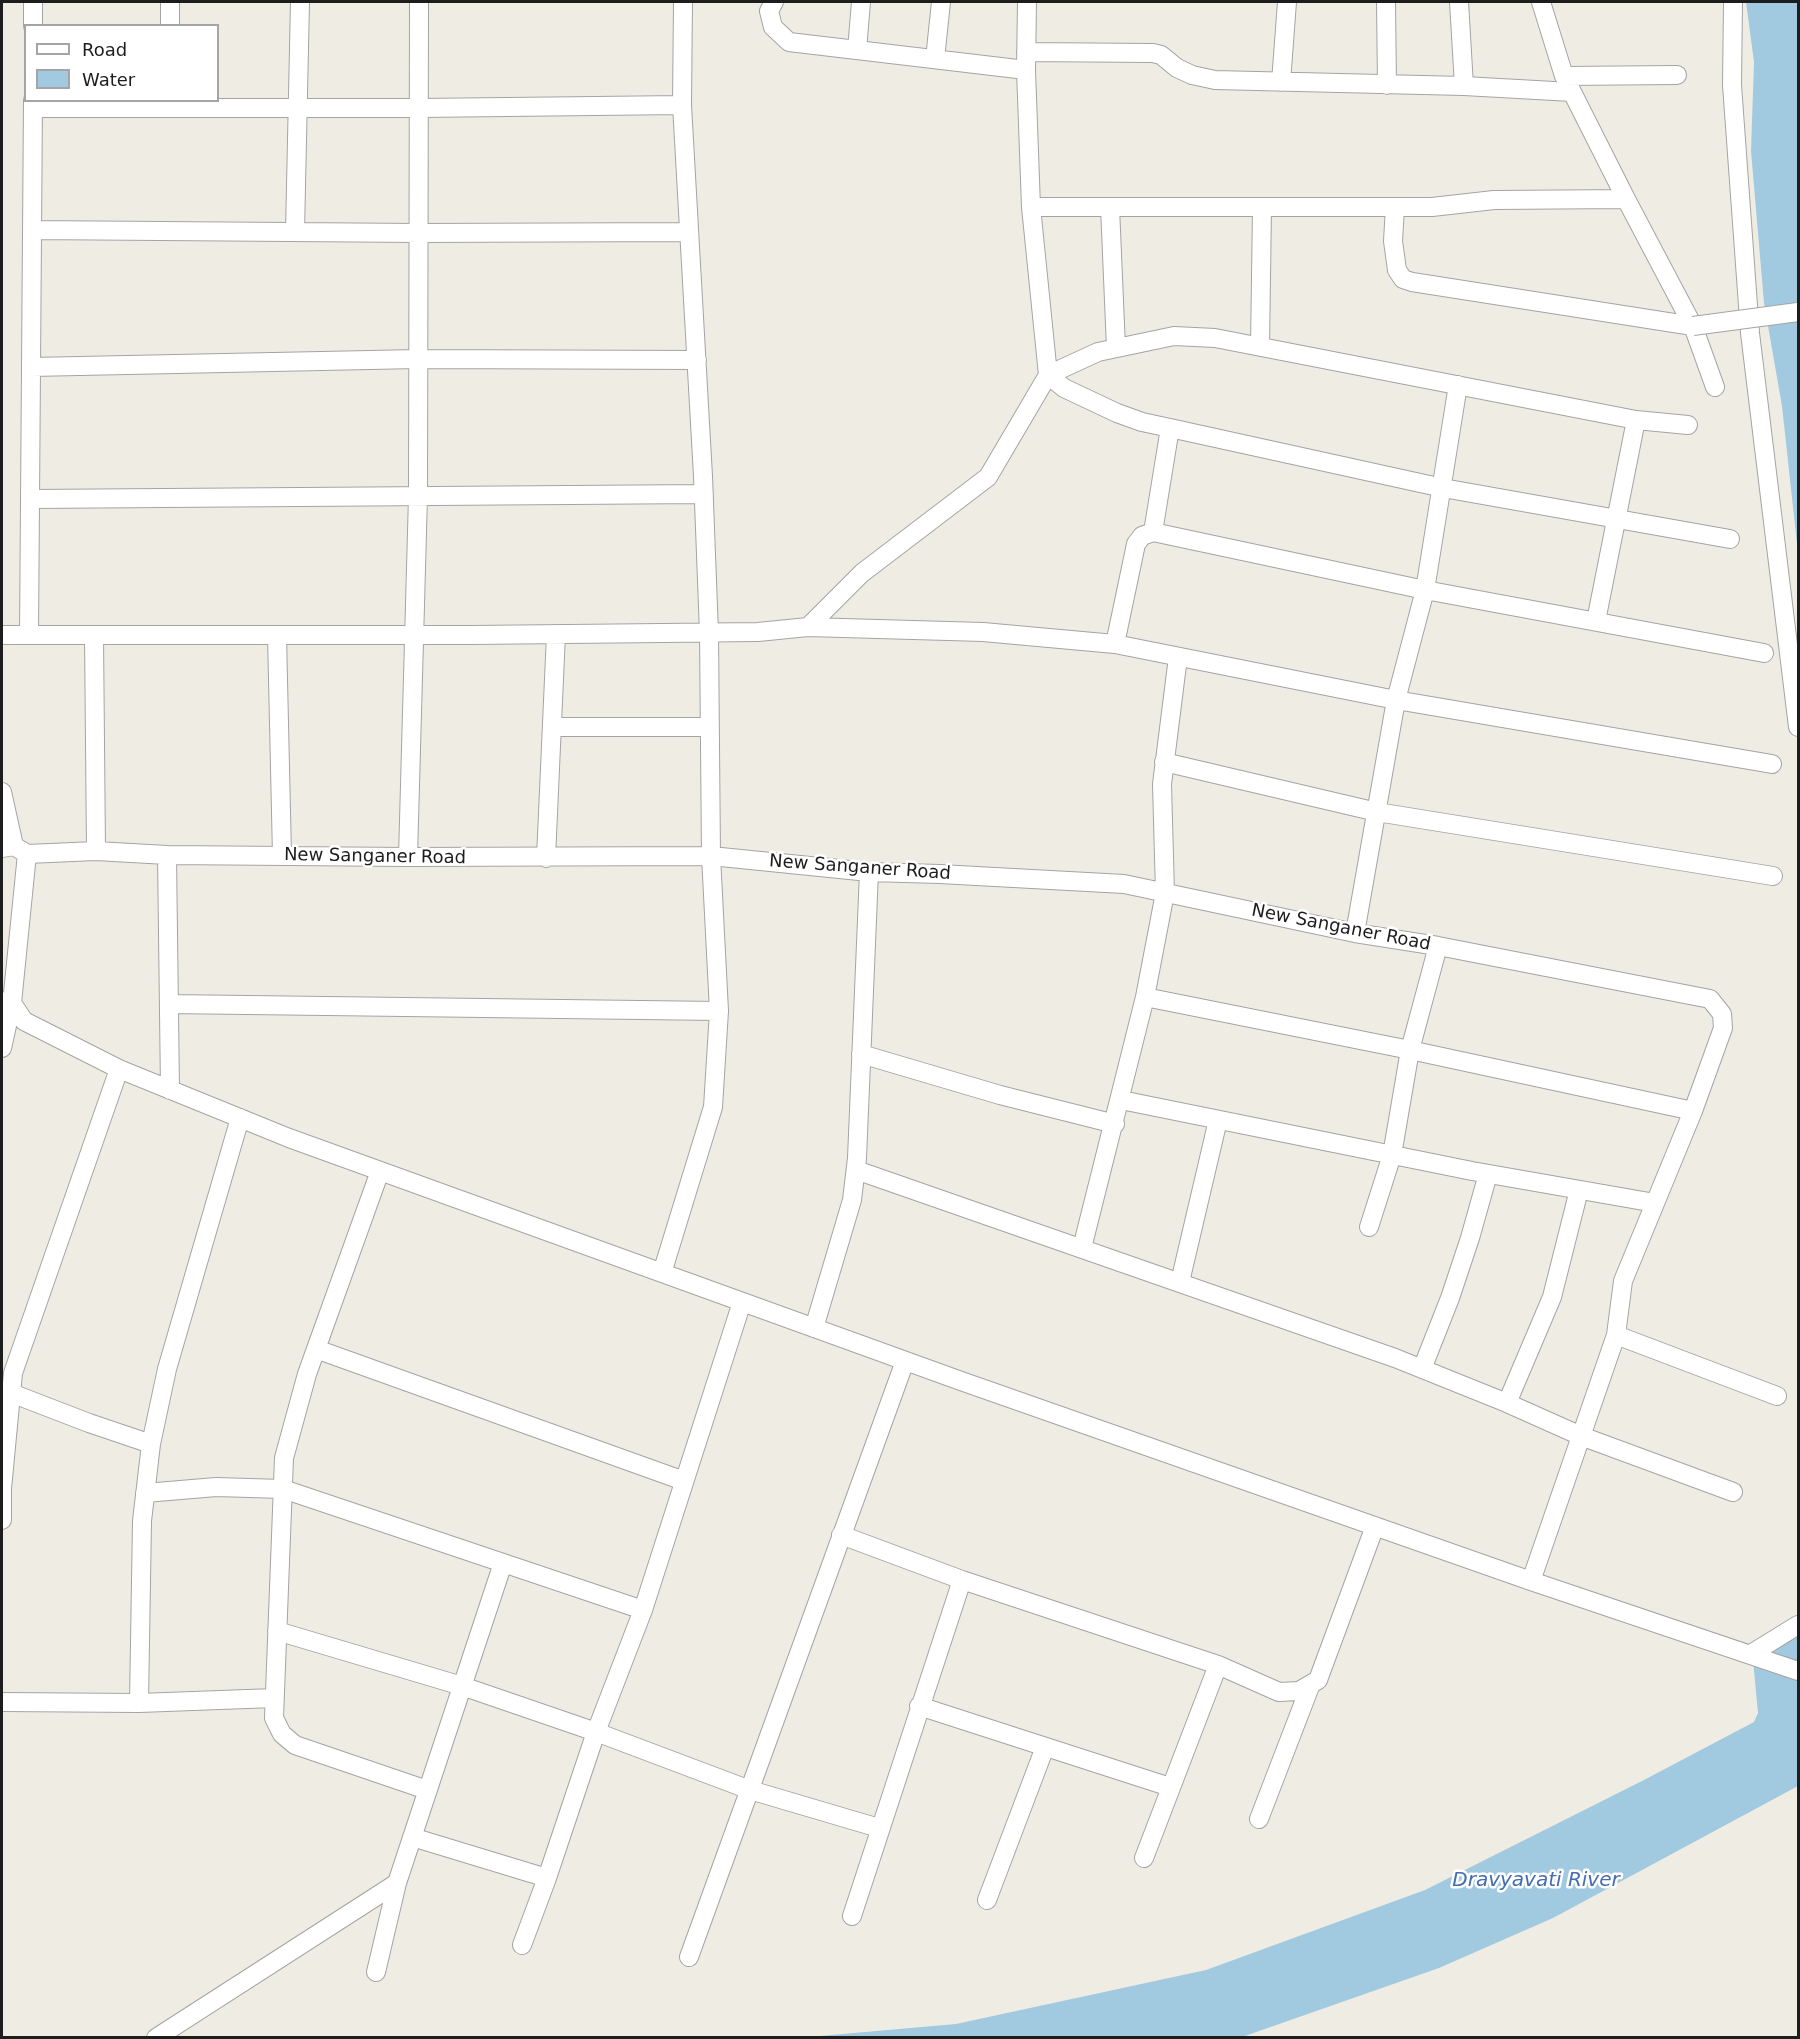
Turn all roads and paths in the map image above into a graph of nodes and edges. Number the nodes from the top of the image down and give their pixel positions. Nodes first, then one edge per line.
1 (33, 2) edge
2 (170, 2) edge
3 (300, 2) edge
4 (419, 2) edge
5 (683, 2) edge
6 (774, 2) edge
7 (861, 2) edge
8 (941, 2) edge
9 (1027, 2) edge
10 (1287, 2) edge
11 (1386, 2) edge
12 (1459, 2) edge
13 (1541, 2) edge
14 (1733, 2) edge
15 (33, 24) edge
16 (170, 24) edge
17 (856, 50) junction
18 (935, 59) junction
19 (1026, 61) junction
20 (1677, 75) dead end
21 (1281, 82) junction
22 (1568, 84) junction
23 (1387, 85) junction
24 (1464, 86) junction
25 (33, 104) edge
26 (169, 104) edge
27 (682, 105) junction
28 (299, 108) junction
29 (420, 108) junction
30 (1626, 199) junction
31 (1031, 207) junction
32 (1110, 207) junction
33 (1262, 207) junction
34 (1395, 207) junction
35 (32, 230) junction
36 (295, 232) junction
37 (689, 232) junction
38 (419, 233) junction
39 (1798, 312) edge
40 (1693, 326) junction
41 (1260, 347) junction
42 (1116, 348) junction
43 (418, 358) junction
44 (697, 360) junction
45 (31, 367) junction
46 (1048, 375) junction
47 (1458, 386) junction
48 (1715, 387) dead end
49 (1636, 420) junction
50 (1688, 426) dead end
51 (1170, 428) junction
52 (1443, 488) junction
53 (704, 494) junction
54 (418, 496) junction
55 (30, 499) junction
56 (1615, 520) junction
57 (1152, 532) junction
58 (1730, 539) dead end
59 (1425, 590) junction
60 (1596, 621) junction
61 (808, 627) junction
62 (709, 633) junction
63 (556, 634) junction
64 (2, 635) edge
65 (29, 635) junction
66 (94, 635) junction
67 (277, 635) junction
68 (413, 635) junction
69 (1115, 644) junction
70 (1764, 653) dead end
71 (1178, 657) junction
72 (1396, 700) junction
73 (552, 727) junction
74 (709, 727) junction
75 (1798, 727) edge
76 (1164, 762) junction
77 (1772, 764) dead end
78 (2, 792) edge
79 (1377, 812) junction
80 (14, 849) edge
81 (96, 851) junction
82 (167, 855) junction
83 (282, 856) junction
84 (711, 856) junction
85 (408, 857) junction
86 (546, 858) junction
87 (869, 872) junction
88 (1773, 876) dead end
89 (1165, 893) junction
90 (1355, 933) junction
91 (1438, 946) junction
92 (1145, 997) junction
93 (7, 1001) edge
94 (169, 1004) junction
95 (719, 1011) junction
96 (2, 1048) edge
97 (1410, 1050) junction
98 (861, 1054) junction
99 (119, 1069) junction
100 (170, 1089) junction
101 (1120, 1100) junction
102 (1693, 1111) junction
103 (240, 1118) junction
104 (1218, 1120) junction
105 (1115, 1124) junction
106 (1392, 1155) junction
107 (856, 1170) junction
108 (380, 1171) junction
109 (1488, 1174) junction
110 (1579, 1190) junction
111 (1654, 1203) junction
112 (1369, 1227) dead end
113 (1083, 1248) junction
114 (662, 1273) junction
115 (1180, 1282) junction
116 (742, 1302) junction
117 (814, 1328) junction
118 (1616, 1335) junction
119 (316, 1349) junction
120 (905, 1361) junction
121 (1422, 1369) junction
122 (11, 1393) junction
123 (1777, 1396) dead end
124 (1507, 1403) junction
125 (1581, 1436) junction
126 (151, 1444) junction
127 (684, 1481) junction
128 (283, 1489) junction
129 (1733, 1492) dead end
130 (145, 1493) junction
131 (2, 1509) edge
132 (2, 1520) edge
133 (1376, 1526) junction
134 (841, 1535) junction
135 (503, 1563) junction
136 (962, 1580) junction
137 (1531, 1581) junction
138 (643, 1610) junction
139 (1798, 1625) edge
140 (278, 1630) junction
141 (1752, 1654) junction
142 (1218, 1665) junction
143 (1798, 1671) edge
144 (1311, 1684) junction
145 (462, 1686) junction
146 (274, 1698) junction
147 (2, 1702) edge
148 (139, 1702) junction
149 (919, 1706) junction
150 (596, 1732) junction
151 (1045, 1748) junction
152 (1170, 1787) junction
153 (427, 1790) junction
154 (750, 1790) junction
155 (1260, 1819) dead end
156 (879, 1828) junction
157 (412, 1837) junction
158 (1144, 1858) dead end
159 (547, 1878) junction
160 (397, 1883) junction
161 (987, 1900) dead end
162 (852, 1917) dead end
163 (522, 1945) dead end
164 (689, 1957) dead end
165 (376, 1972) dead end
166 (156, 2037) edge

1 - 15 street
2 - 16 street
3 - 28 street
4 - 29 street
5 - 27 street
6 - 17 street
7 - 17 street
8 - 18 street
9 - 19 street
10 - 21 street
11 - 23 street
12 - 24 street
13 - 22 street
14 - 75 street
17 - 18 street
18 - 19 street
19 - 21 street
19 - 31 street
20 - 22 street
21 - 23 street
22 - 24 street
22 - 30 street
23 - 24 street
25 - 26 street
25 - 35 street
26 - 28 street
27 - 29 street
27 - 37 street
28 - 29 street
28 - 36 street
29 - 38 street
30 - 34 street
30 - 40 street
31 - 32 street
31 - 46 street
32 - 33 street
32 - 42 street
33 - 34 street
33 - 41 street
34 - 40 street
35 - 36 street
35 - 45 street
36 - 38 street
37 - 38 street
37 - 44 street
38 - 43 street
39 - 40 street, bridge
40 - 48 street
41 - 42 street
41 - 47 street
42 - 46 street
43 - 44 street
43 - 45 street
43 - 54 street
44 - 53 street
45 - 55 street
46 - 51 street
46 - 61 street
47 - 49 street
47 - 52 street
49 - 50 street
49 - 56 street
51 - 52 street
51 - 57 street
52 - 56 street
52 - 59 street
53 - 54 street
53 - 62 street
54 - 55 street
54 - 68 street
55 - 65 street
56 - 58 street
56 - 60 street
57 - 59 street
57 - 69 street
59 - 60 street
59 - 72 street
60 - 70 street
61 - 62 street
61 - 69 street
62 - 63 street
62 - 74 street
63 - 68 street
63 - 73 street
64 - 65 street
65 - 66 street
66 - 67 street
66 - 81 street
67 - 68 street
67 - 83 street
68 - 85 street
69 - 71 street
71 - 72 street
71 - 76 street
72 - 77 street
72 - 79 street
73 - 74 street
73 - 86 street
74 - 84 street
76 - 79 street
76 - 89 street
78 - 80 street
79 - 88 street
79 - 90 street
80 - 81 street, New Sanganer Road
80 - 93 street
81 - 82 street, New Sanganer Road
82 - 83 street, New Sanganer Road
82 - 94 street
83 - 85 street, New Sanganer Road
84 - 86 street, New Sanganer Road
84 - 87 street, New Sanganer Road
84 - 95 street
85 - 86 street, New Sanganer Road
87 - 89 street, New Sanganer Road
87 - 98 street
89 - 90 street, New Sanganer Road
89 - 92 street
90 - 91 street, New Sanganer Road
91 - 97 street
91 - 102 street, New Sanganer Road
92 - 97 street
92 - 101 street
93 - 96 street
93 - 99 street
94 - 95 street
94 - 100 street
95 - 114 street
97 - 102 street
97 - 106 street
98 - 105 street
98 - 107 street
99 - 100 street
99 - 122 street
100 - 103 street
101 - 104 street
101 - 105 street
102 - 111 street
103 - 108 street
103 - 126 street
104 - 106 street
104 - 115 street
105 - 113 street
106 - 109 street
106 - 112 street
107 - 113 street
107 - 117 street
108 - 114 street
108 - 119 street
109 - 110 street
109 - 121 street
110 - 111 street
110 - 124 street
111 - 118 street
113 - 115 street
114 - 116 street
115 - 121 street
116 - 117 street
116 - 127 street
117 - 120 street
118 - 123 street
118 - 125 street
119 - 127 street
119 - 128 street
120 - 133 street
120 - 134 street
121 - 124 street
122 - 126 street
122 - 131 street
124 - 125 street
125 - 129 street
125 - 137 street
126 - 130 street
127 - 138 street
128 - 130 street
128 - 135 street
128 - 140 street
130 - 148 street
131 - 132 street
133 - 137 street
133 - 144 street
134 - 136 street
134 - 154 street
135 - 138 street
135 - 145 street
136 - 142 street
136 - 149 street
137 - 141 street
138 - 150 street
139 - 141 street
140 - 145 street
140 - 146 street
141 - 143 street
142 - 144 street
142 - 152 street
144 - 155 street
145 - 150 street
145 - 153 street
146 - 148 street
146 - 153 street
147 - 148 street
149 - 151 street
149 - 156 street
150 - 154 street
150 - 159 street
151 - 152 street
151 - 161 street
152 - 158 street
153 - 157 street
154 - 156 street
154 - 164 street
156 - 162 street
157 - 159 street
157 - 160 street
159 - 163 street
160 - 165 street
160 - 166 street

